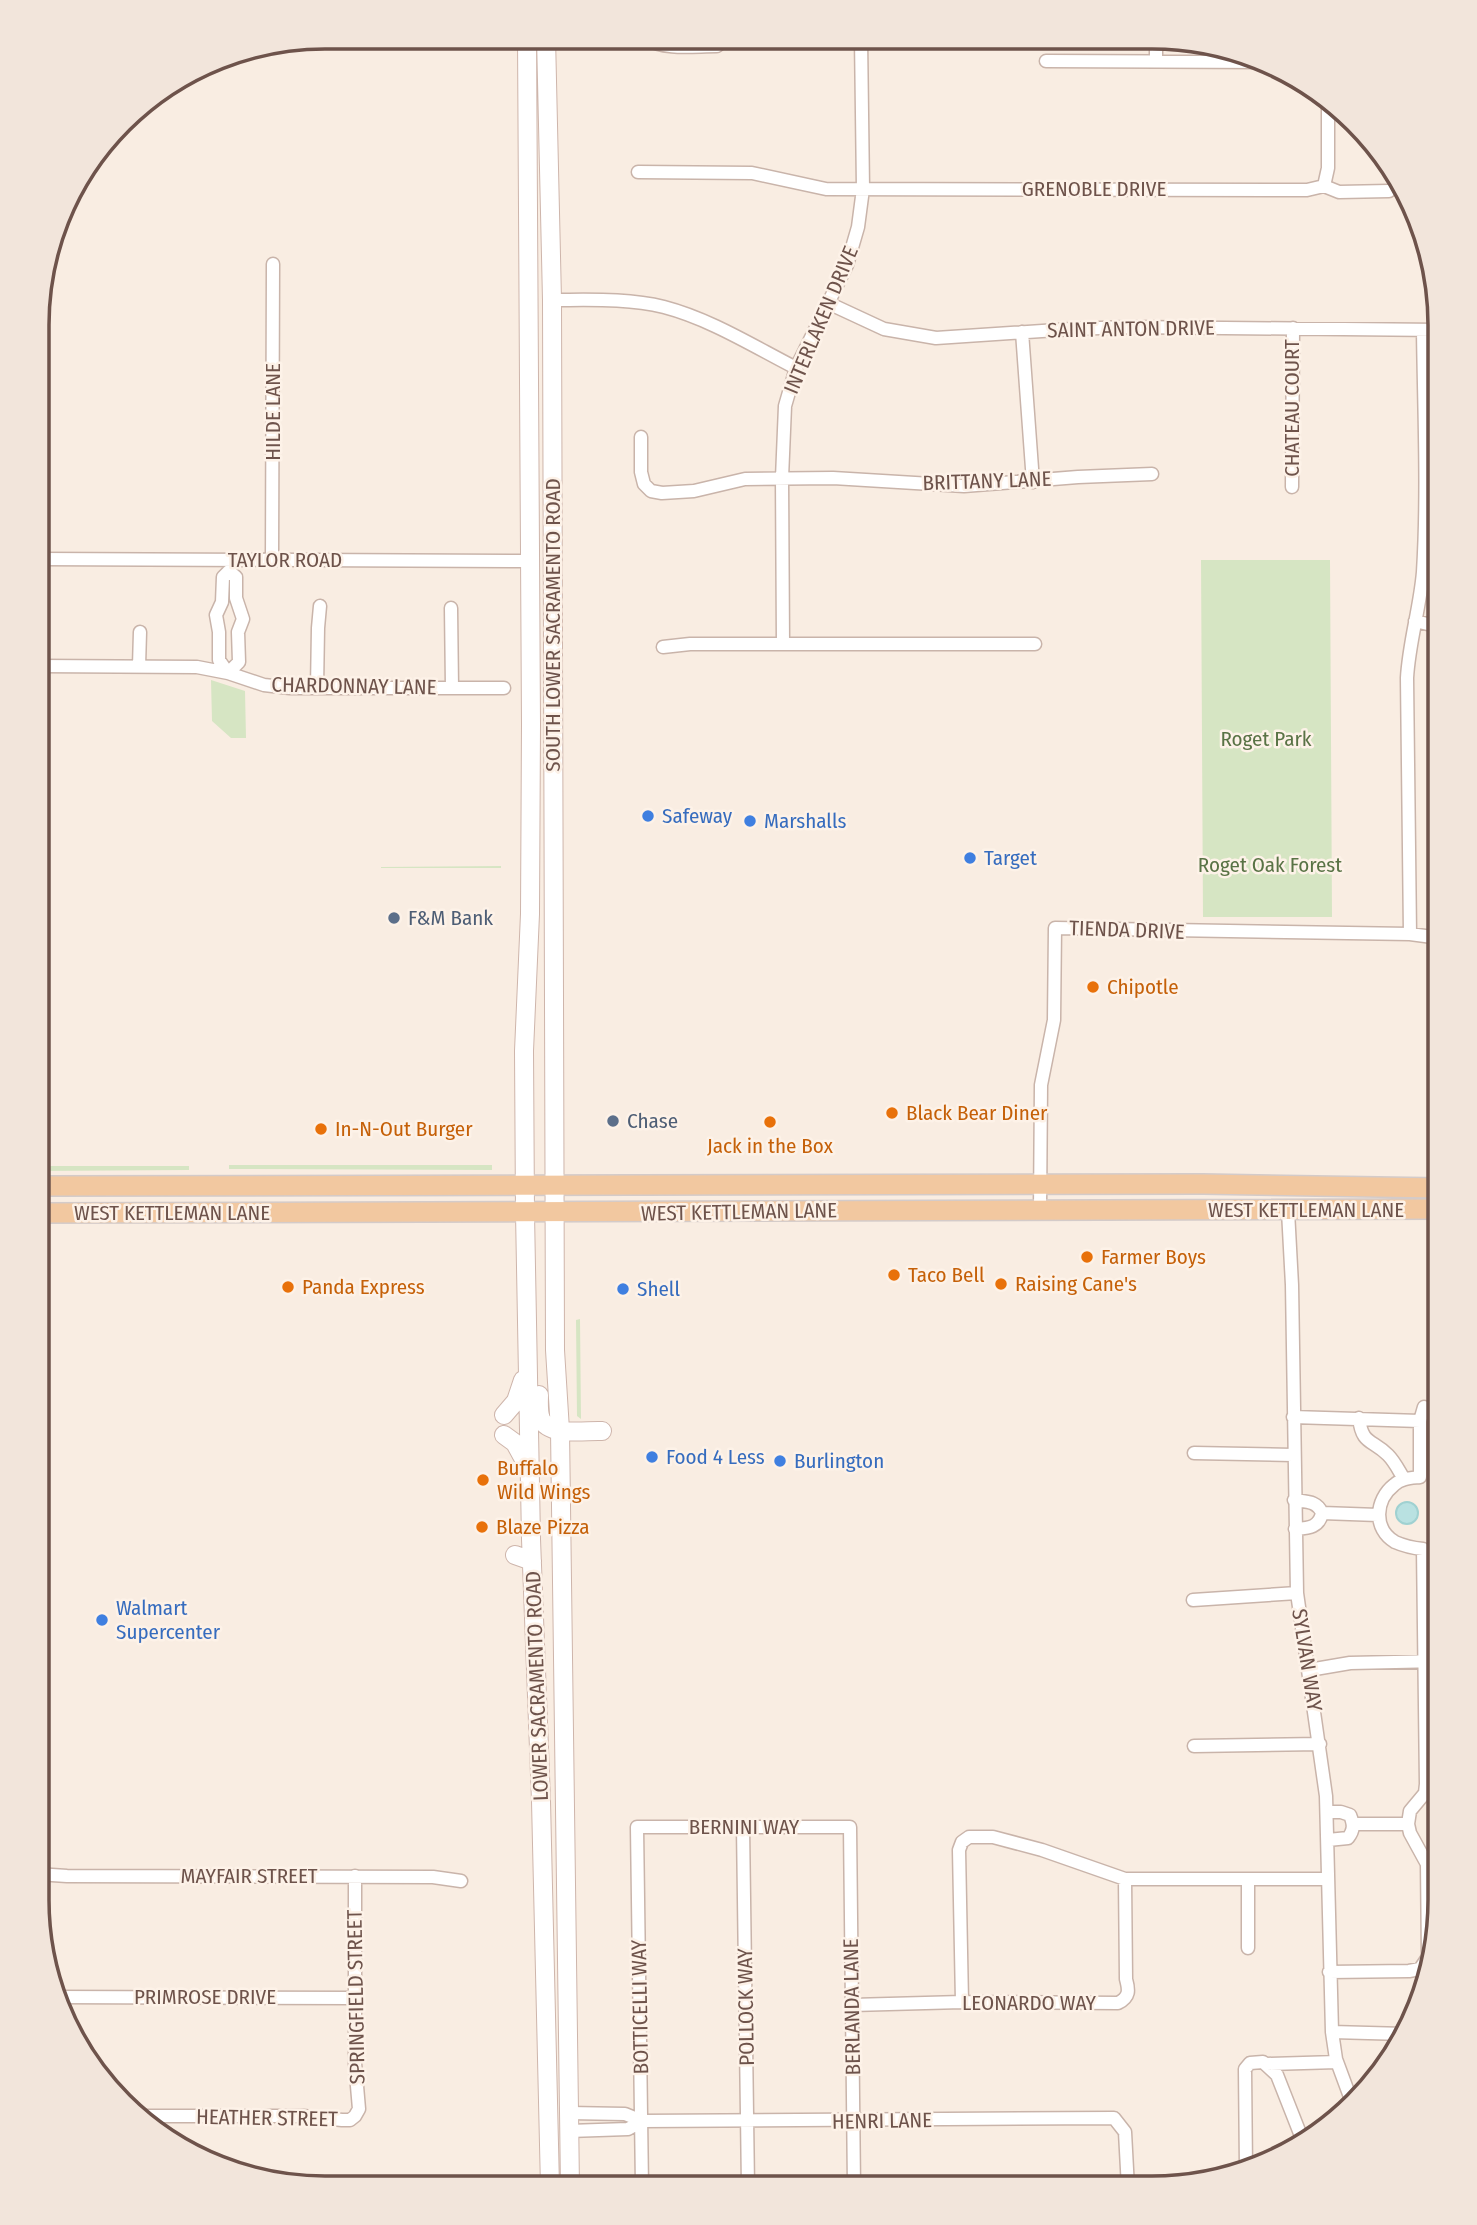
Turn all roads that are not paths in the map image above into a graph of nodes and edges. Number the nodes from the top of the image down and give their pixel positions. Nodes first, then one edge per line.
1 (527, 49) edge
2 (546, 49) edge
3 (861, 49) edge
4 (1156, 49) edge
5 (1046, 61) dead end
6 (1156, 61) junction
7 (1234, 62) edge
8 (1328, 112) edge
9 (638, 172) dead end
10 (1324, 186) junction
11 (863, 189) junction
12 (1389, 191) dead end
13 (273, 264) dead end
14 (552, 300) junction
15 (828, 303) junction
16 (1293, 328) junction
17 (1423, 330) junction
18 (1428, 330) edge
19 (1022, 332) junction
20 (796, 368) junction
21 (641, 437) dead end
22 (1152, 474) dead end
23 (782, 478) junction
24 (1033, 482) junction
25 (1292, 487) dead end
26 (49, 559) edge
27 (272, 560) junction
28 (531, 561) junction
29 (229, 565) junction
30 (320, 606) dead end
31 (451, 608) dead end
32 (554, 615) junction
33 (1415, 621) junction
34 (1428, 624) edge
35 (140, 632) dead end
36 (219, 632) junction
37 (238, 632) junction
38 (783, 644) junction
39 (1035, 644) dead end
40 (663, 647) dead end
41 (49, 666) edge
42 (139, 666) junction
43 (228, 673) junction
44 (317, 688) junction
45 (452, 688) junction
46 (504, 688) dead end
47 (1410, 934) junction
48 (1428, 936) edge
49 (1040, 1184) junction
50 (525, 1185) junction
51 (554, 1185) junction
52 (49, 1186) edge
53 (1428, 1188) edge
54 (1040, 1209) junction
55 (1428, 1209) edge
56 (1288, 1211) junction
57 (49, 1213) edge
58 (525, 1213) junction
59 (554, 1213) junction
60 (527, 1348) junction
61 (1424, 1407) dead end
62 (504, 1415) dead end
63 (1293, 1417) junction
64 (1359, 1418) junction
65 (1420, 1421) junction
66 (559, 1430) junction
67 (602, 1431) dead end
68 (504, 1435) dead end
69 (1194, 1453) dead end
70 (1293, 1455) junction
71 (1404, 1479) junction
72 (530, 1484) junction
73 (1294, 1500) junction
74 (1322, 1513) junction
75 (1378, 1515) junction
76 (1295, 1529) junction
77 (1297, 1593) junction
78 (1194, 1600) dead end
79 (1423, 1661) junction
80 (1428, 1661) edge
81 (1309, 1670) junction
82 (1320, 1744) junction
83 (1194, 1746) dead end
84 (1327, 1812) junction
85 (1354, 1824) junction
86 (1408, 1824) junction
87 (637, 1827) joint
88 (743, 1827) junction
89 (850, 1827) joint
90 (1328, 1840) junction
91 (49, 1875) edge
92 (355, 1876) junction
93 (1125, 1879) junction
94 (1248, 1879) junction
95 (1328, 1879) junction
96 (461, 1881) dead end
97 (1427, 1909) edge
98 (1248, 1948) dead end
99 (1420, 1969) edge
100 (1329, 1972) junction
101 (67, 1997) edge
102 (355, 1998) junction
103 (962, 2002) junction
104 (852, 2005) junction
105 (1332, 2032) junction
106 (1393, 2034) edge
107 (1337, 2062) junction
108 (1268, 2064) junction
109 (1349, 2093) edge
110 (153, 2116) edge
111 (355, 2116) joint
112 (642, 2121) junction
113 (747, 2121) junction
114 (569, 2122) junction
115 (853, 2122) junction
116 (1300, 2133) edge
117 (1246, 2159) edge
118 (550, 2176) edge
119 (570, 2176) edge
120 (642, 2176) edge
121 (748, 2176) edge
122 (854, 2176) edge
123 (1127, 2176) edge

1 - 28 main road, SOUTH LOWER SACRAMENTO ROAD
2 - 14 main road, SOUTH LOWER SACRAMENTO ROAD
3 - 11 street, INTERLAKEN DRIVE
4 - 6 street
5 - 6 street
6 - 7 street
8 - 10 street
9 - 11 street, GRENOBLE DRIVE
10 - 11 street, GRENOBLE DRIVE
10 - 12 street, GRENOBLE DRIVE
11 - 15 street, INTERLAKEN DRIVE
13 - 27 street, HILDE LANE
14 - 20 street
14 - 32 main road, SOUTH LOWER SACRAMENTO ROAD
15 - 19 street, SAINT ANTON DRIVE
15 - 20 street, INTERLAKEN DRIVE
16 - 17 street, SAINT ANTON DRIVE
16 - 19 street, SAINT ANTON DRIVE
16 - 25 street, CHATEAU COURT
17 - 18 street, SAINT ANTON DRIVE
17 - 33 street
19 - 24 street
20 - 23 street, INTERLAKEN DRIVE
21 - 23 street, BRITTANY LANE
22 - 24 street, BRITTANY LANE
23 - 24 street, BRITTANY LANE
23 - 38 street, INTERLAKEN DRIVE
26 - 29 street, TAYLOR ROAD
27 - 28 street, TAYLOR ROAD
27 - 29 street, TAYLOR ROAD
28 - 32 main road
28 - 50 main road, SOUTH LOWER SACRAMENTO ROAD
29 - 36 street
29 - 37 street
30 - 44 street
31 - 45 street
32 - 51 main road, SOUTH LOWER SACRAMENTO ROAD
33 - 34 street
33 - 47 street
35 - 42 street
36 - 37 street
36 - 43 street
37 - 43 street
38 - 39 street
38 - 40 street
41 - 42 street, CHARDONNAY LANE
42 - 43 street, CHARDONNAY LANE
43 - 44 street, CHARDONNAY LANE
44 - 45 street, CHARDONNAY LANE
45 - 46 street, CHARDONNAY LANE
47 - 48 street, TIENDA DRIVE
47 - 49 street, TIENDA DRIVE
49 - 51 main road, WEST KETTLEMAN LANE
49 - 53 main road, WEST KETTLEMAN LANE
49 - 54 street, TIENDA DRIVE
50 - 51 main road, WEST KETTLEMAN LANE
50 - 52 main road, WEST KETTLEMAN LANE
50 - 58 main road, LOWER SACRAMENTO ROAD
51 - 59 main road, SOUTH LOWER SACRAMENTO ROAD
54 - 56 main road, WEST KETTLEMAN LANE
54 - 59 main road, WEST KETTLEMAN LANE
55 - 56 main road, WEST KETTLEMAN LANE
56 - 63 street, SYLVAN WAY
57 - 58 main road, WEST KETTLEMAN LANE
58 - 59 main road, WEST KETTLEMAN LANE
58 - 60 main road, LOWER SACRAMENTO ROAD
59 - 66 main road, LOWER SACRAMENTO ROAD
60 - 62 main road
60 - 66 main road
60 - 72 main road, LOWER SACRAMENTO ROAD
61 - 65 street
63 - 64 street
63 - 70 street, SYLVAN WAY
64 - 65 street
64 - 71 street
65 - 71 street
66 - 67 main road
66 - 114 main road, LOWER SACRAMENTO ROAD
68 - 72 main road
69 - 70 street
70 - 73 street, SYLVAN WAY
71 - 75 street
72 - 118 main road, LOWER SACRAMENTO ROAD
73 - 74 street
73 - 76 street, SYLVAN WAY
74 - 75 street
74 - 76 street
75 - 79 street
76 - 77 street, SYLVAN WAY
77 - 78 street
77 - 81 street, SYLVAN WAY
79 - 80 street
79 - 81 street
79 - 86 street
81 - 82 street, SYLVAN WAY
82 - 83 street
82 - 84 street, SYLVAN WAY
84 - 85 street
84 - 90 street, SYLVAN WAY
85 - 86 street
85 - 90 street
86 - 97 street
87 - 88 street, BERNINI WAY
87 - 112 street, BOTTICELLI WAY
88 - 89 street, BERNINI WAY
88 - 113 street, POLLOCK WAY
89 - 104 street, BERLANDA LANE
90 - 95 street, SYLVAN WAY
91 - 92 street, MAYFAIR STREET
92 - 96 street, MAYFAIR STREET
92 - 102 street, SPRINGFIELD STREET
93 - 94 street
93 - 103 street, LEONARDO WAY
93 - 103 street
94 - 95 street
94 - 98 street
95 - 100 street, SYLVAN WAY
99 - 100 street
100 - 105 street, SYLVAN WAY
101 - 102 street, PRIMROSE DRIVE
102 - 111 street, SPRINGFIELD STREET
103 - 104 street, LEONARDO WAY
104 - 115 street, BERLANDA LANE
105 - 106 street
105 - 107 street, SYLVAN WAY
107 - 108 street
107 - 109 street, SYLVAN WAY
108 - 116 street
108 - 117 street
110 - 111 street, HEATHER STREET
112 - 113 street, HENRI LANE
112 - 114 street, HENRI LANE
112 - 120 street, BOTTICELLI WAY
113 - 115 street, HENRI LANE
113 - 121 street, POLLOCK WAY
114 - 119 main road, LOWER SACRAMENTO ROAD
115 - 122 street, BERLANDA LANE
115 - 123 street, HENRI LANE

